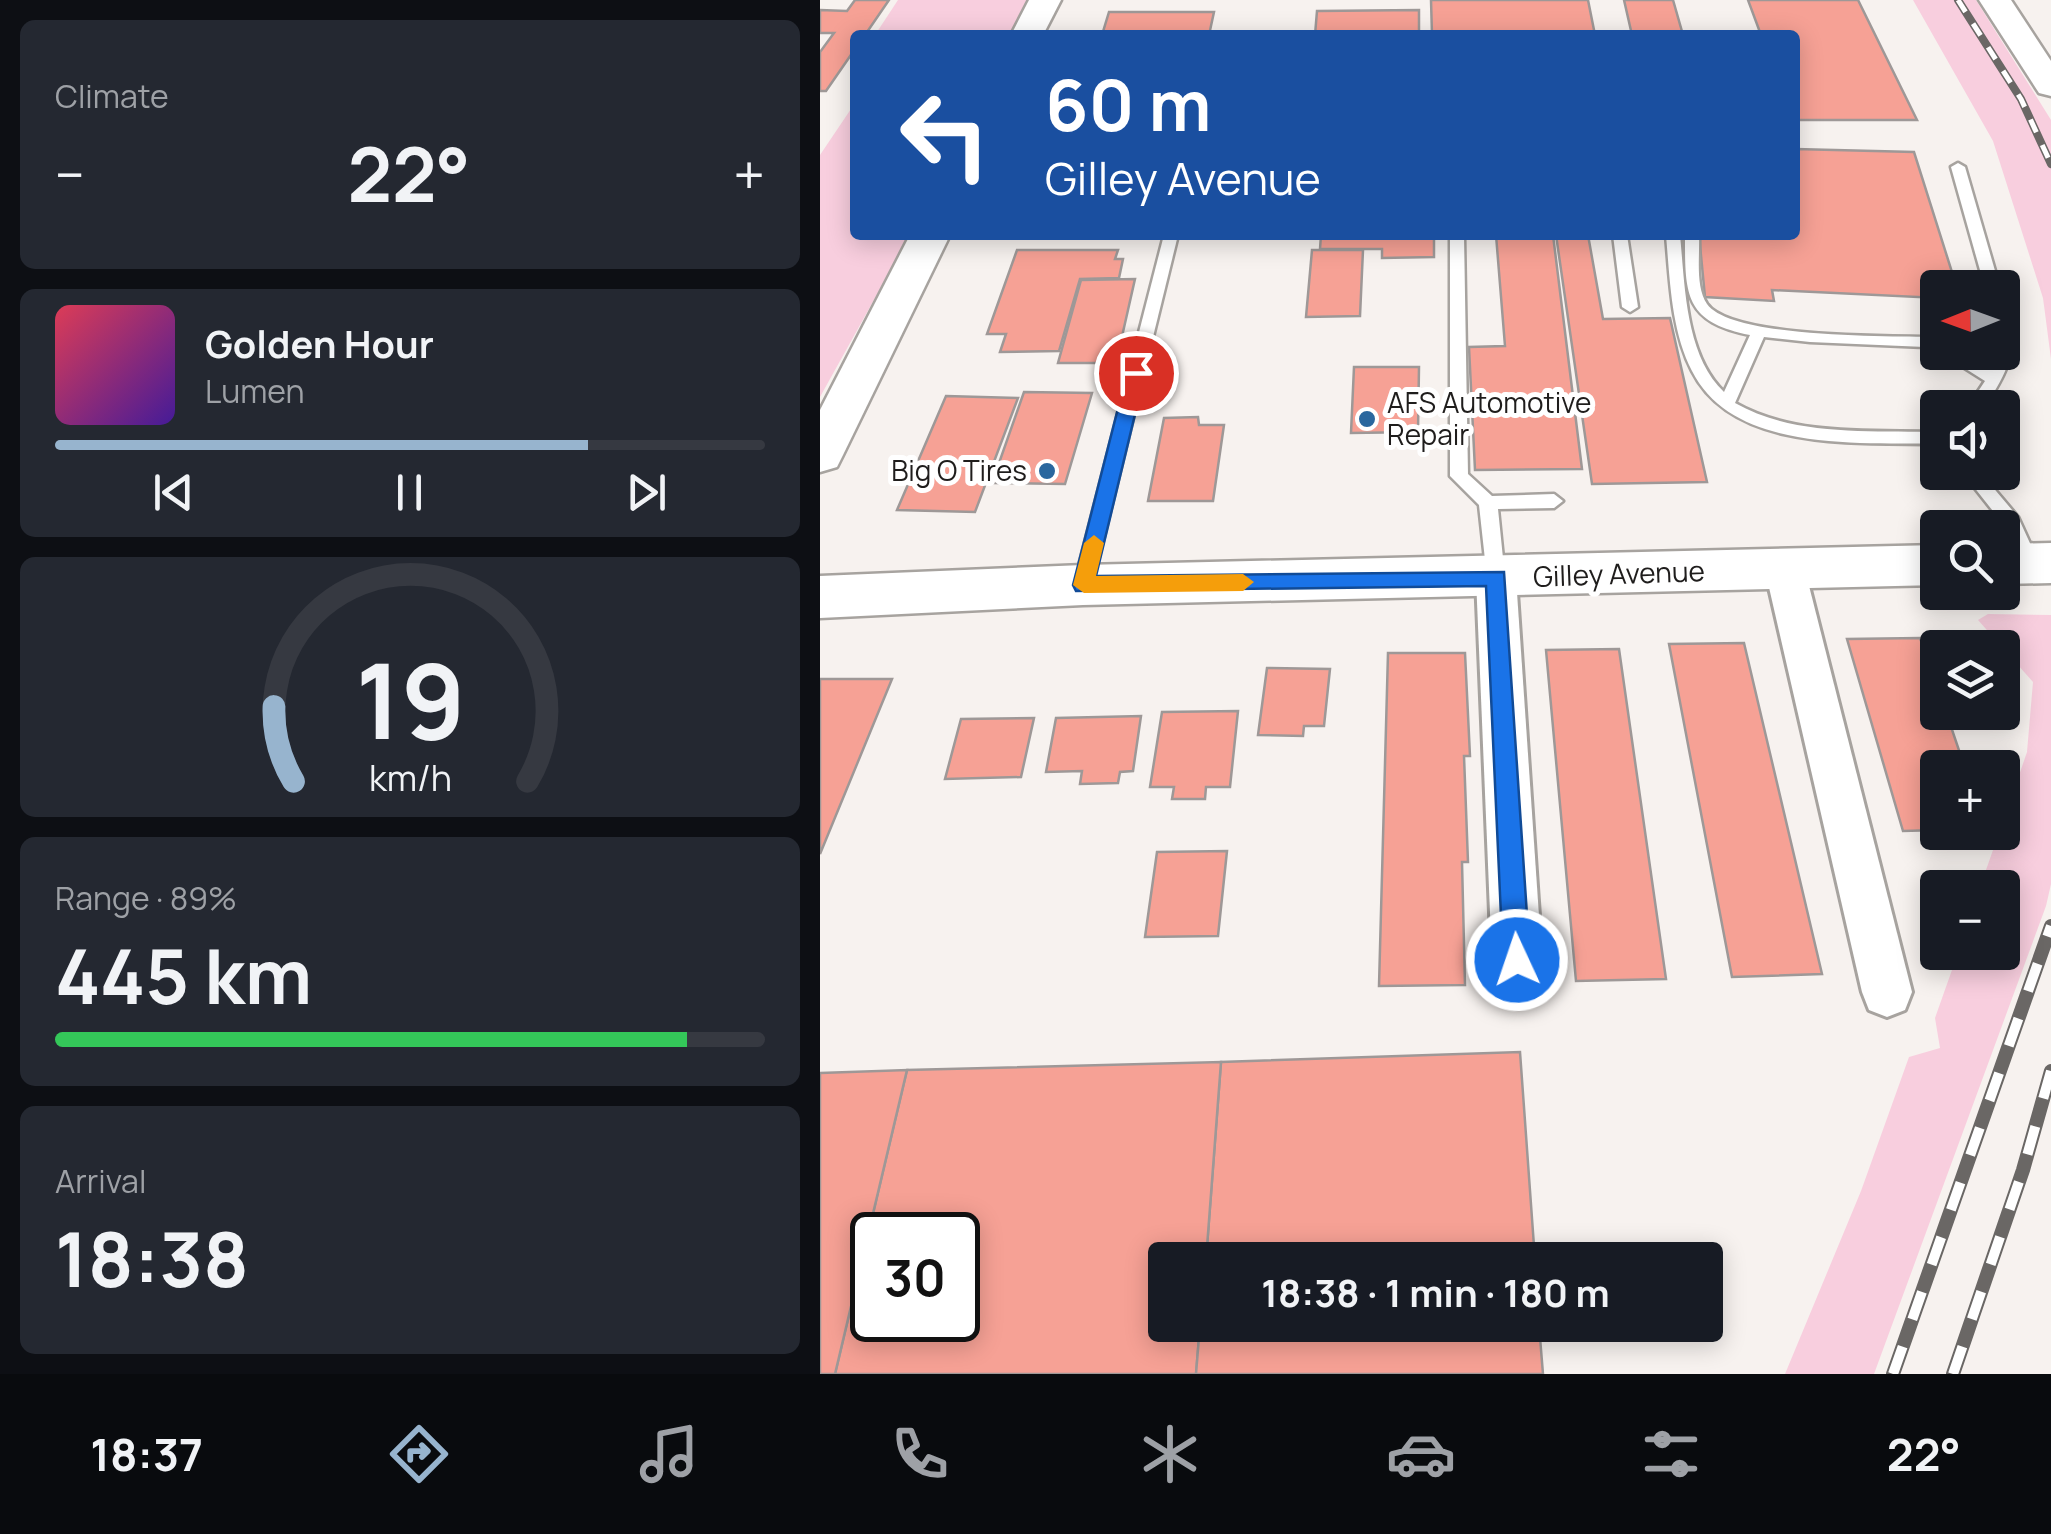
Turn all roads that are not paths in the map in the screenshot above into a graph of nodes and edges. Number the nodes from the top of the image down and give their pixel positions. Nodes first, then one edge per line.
1 (1045, 0) edge
2 (1995, 0) edge
3 (1030, 30) edge
4 (2051, 86) edge
5 (1958, 167) dead end
6 (928, 240) edge
7 (1169, 240) edge
8 (1457, 240) edge
9 (1621, 240) edge
10 (1674, 240) edge
11 (1692, 240) edge
12 (1988, 270) edge
13 (1630, 306) dead end
14 (1759, 331) junction
15 (1920, 341) edge
16 (1977, 370) edge
17 (1998, 370) edge
18 (1994, 380) junction
19 (1987, 390) edge
20 (1726, 406) junction
21 (1920, 437) edge
22 (820, 455) edge
23 (1985, 490) edge
24 (1554, 501) dead end
25 (1488, 503) junction
26 (2028, 563) edge
27 (1920, 565) edge
28 (1786, 570) junction
29 (1496, 578) junction
30 (1084, 585) junction
31 (820, 597) edge
32 (1517, 960) dead end
33 (1888, 992) dead end

1 - 3 street
2 - 4 street
5 - 12 lane
6 - 22 street
7 - 30 lane
8 - 25 lane
9 - 13 lane
10 - 20 lane
11 - 14 lane
14 - 15 lane
14 - 20 lane
16 - 18 lane
17 - 18 lane
18 - 19 lane
20 - 21 lane
23 - 26 lane
24 - 25 lane
25 - 29 lane
27 - 28 street, Gilley Avenue
28 - 29 street, Gilley Avenue
28 - 33 street
29 - 30 street, Gilley Avenue
29 - 32 street
30 - 31 street, Gilley Avenue

